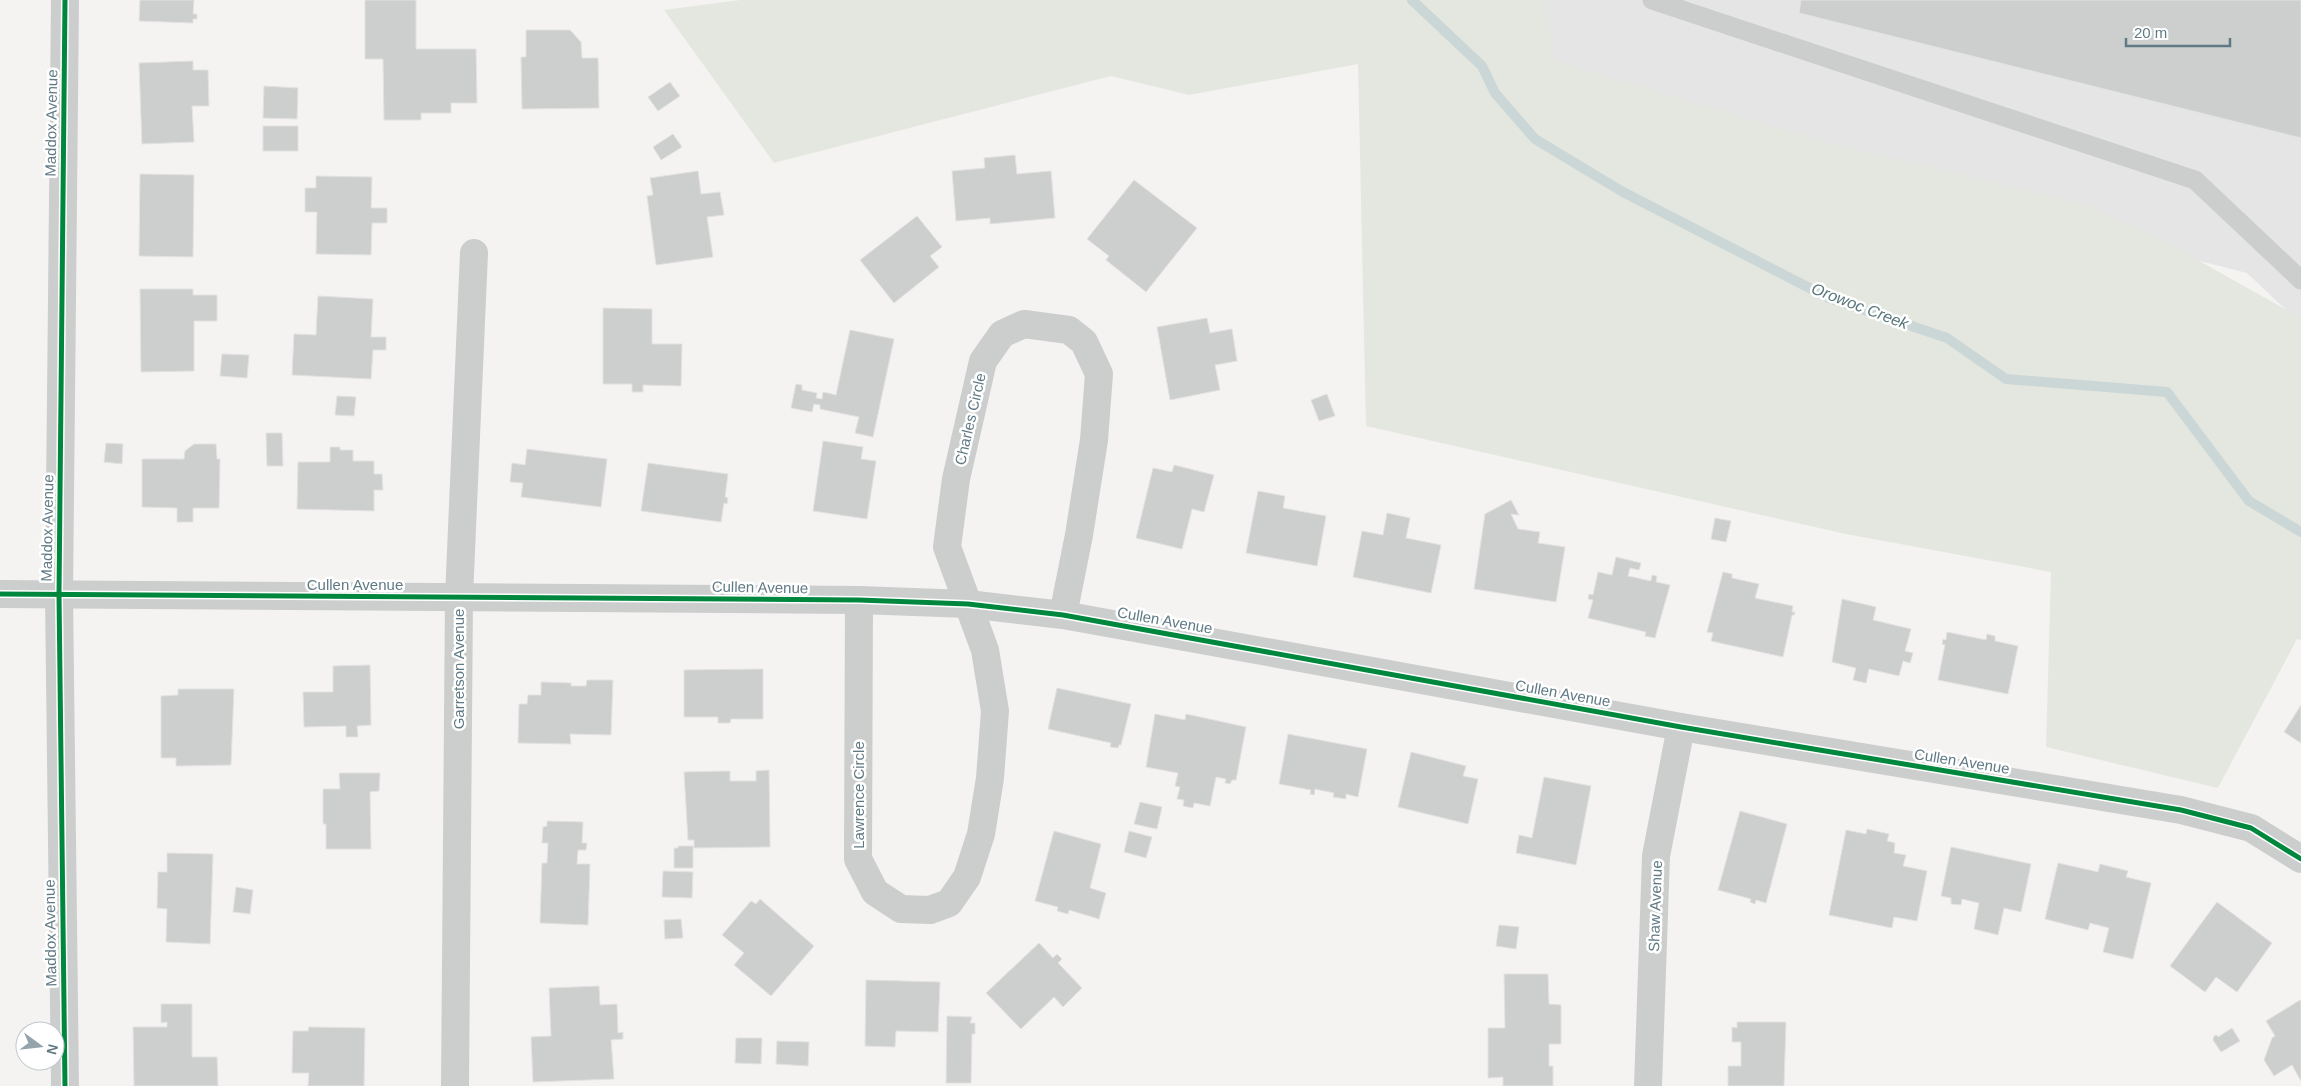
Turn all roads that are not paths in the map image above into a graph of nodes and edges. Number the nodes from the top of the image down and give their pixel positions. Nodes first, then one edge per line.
1 (65, 0) edge
2 (1652, 0) edge
3 (474, 253) dead end
4 (2301, 280) edge
5 (0, 594) edge
6 (58, 595) junction
7 (459, 596) junction
8 (859, 600) junction
9 (968, 604) junction
10 (1063, 615) junction
11 (1681, 727) junction
12 (2301, 859) edge
13 (64, 1086) edge
14 (455, 1086) edge
15 (1648, 1086) edge

1 - 6 street, Maddox Avenue
2 - 4 lane
3 - 7 street, Garretson Avenue
5 - 6 street, Cullen Avenue
6 - 7 street, Cullen Avenue
6 - 13 street, Maddox Avenue
7 - 8 street, Cullen Avenue
7 - 14 street, Garretson Avenue
8 - 9 street, Cullen Avenue
8 - 9 street, Lawrence Circle
9 - 10 street, Cullen Avenue
9 - 10 street, Charles Circle
10 - 11 street, Cullen Avenue
11 - 12 street, Cullen Avenue
11 - 15 street, Shaw Avenue

